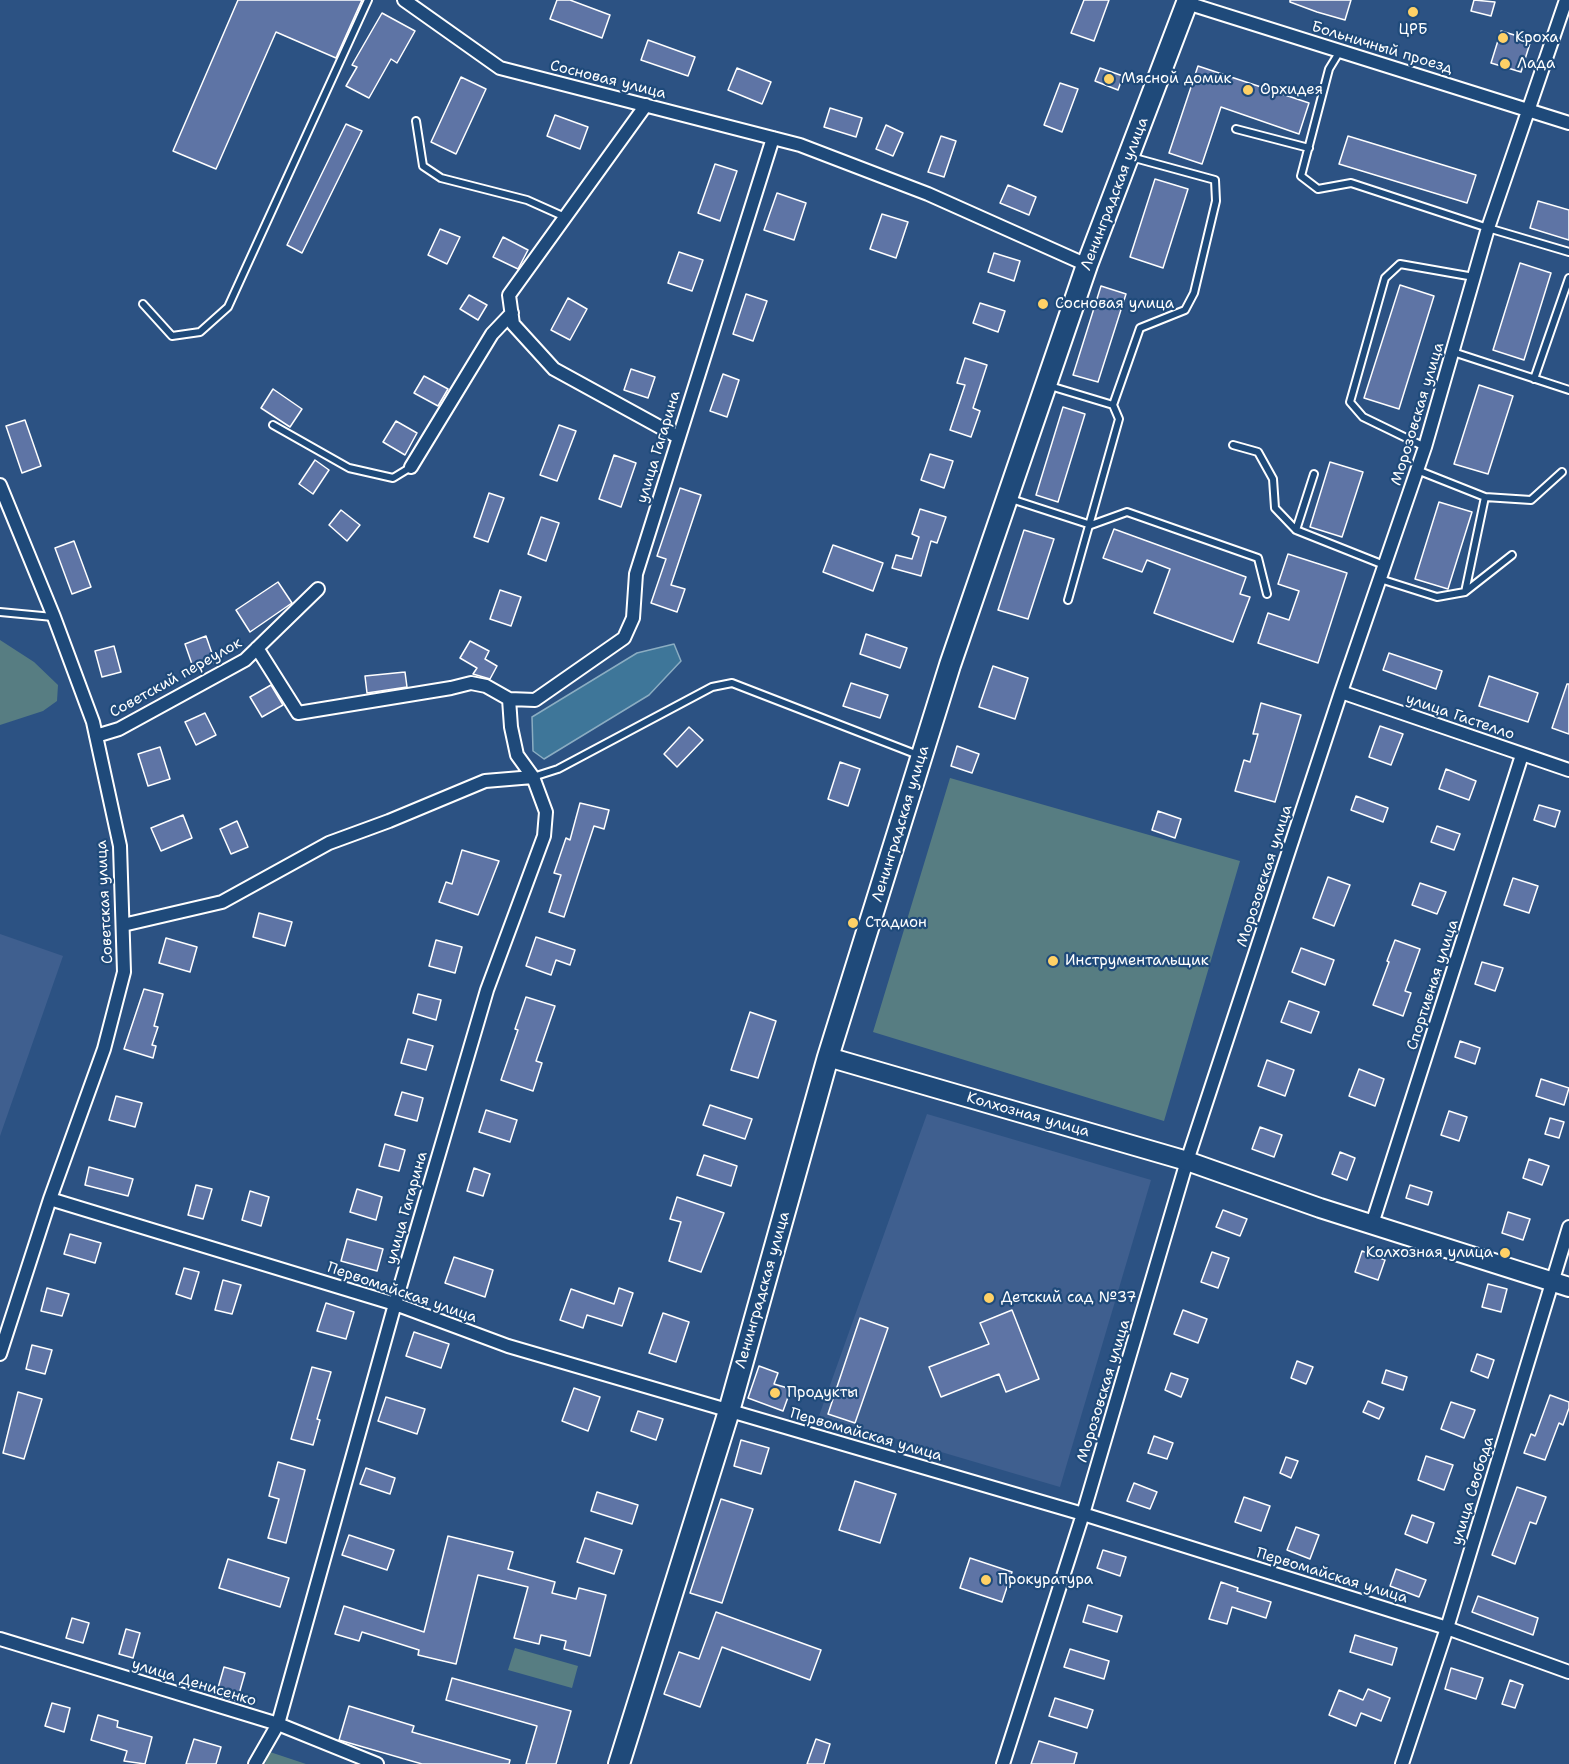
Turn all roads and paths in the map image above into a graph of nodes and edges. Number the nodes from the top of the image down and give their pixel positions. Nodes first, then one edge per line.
1 (368, 0) edge
2 (404, 0) edge
3 (1566, 0) edge
4 (1187, 2) edge
5 (1340, 51) junction
6 (646, 105) junction
7 (1529, 110) junction
8 (416, 121) dead end
9 (1569, 123) edge
10 (1236, 129) dead end
11 (773, 138) junction
12 (1309, 148) junction
13 (1127, 157) junction
14 (566, 217) junction
15 (1488, 228) junction
16 (1569, 252) edge
17 (1087, 265) junction
18 (1474, 277) junction
19 (1569, 278) edge
20 (143, 304) dead end
21 (512, 313) junction
22 (1453, 352) junction
23 (1534, 379) junction
24 (1046, 385) junction
25 (1569, 390) edge
26 (1113, 405) junction
27 (273, 425) dead end
28 (678, 437) junction
29 (1233, 445) dead end
30 (1425, 447) junction
31 (411, 467) joint
32 (1417, 470) junction
33 (1562, 472) dead end
34 (1314, 474) dead end
35 (0, 485) edge
36 (1485, 497) junction
37 (1007, 498) junction
38 (1091, 525) junction
39 (1296, 530) junction
40 (1512, 555) dead end
41 (1384, 566) junction
42 (1380, 579) junction
43 (318, 589) dead end
44 (1465, 592) junction
45 (1266, 594) dead end
46 (1068, 600) dead end
47 (0, 612) edge
48 (54, 617) junction
49 (257, 648) junction
50 (1341, 692) junction
51 (509, 699) junction
52 (96, 736) junction
53 (1522, 754) junction
54 (922, 756) junction
55 (1569, 770) edge
56 (533, 777) junction
57 (123, 925) junction
58 (828, 1057) junction
59 (1187, 1161) junction
60 (50, 1199) junction
61 (1372, 1224) junction
62 (1569, 1227) edge
63 (1561, 1284) edge
64 (395, 1304) junction
65 (0, 1354) edge
66 (729, 1411) junction
67 (1083, 1514) junction
68 (1447, 1628) junction
69 (0, 1639) edge
70 (1569, 1672) edge
71 (278, 1724) junction
72 (255, 1764) edge
73 (377, 1764) edge
74 (619, 1764) edge
75 (1003, 1764) edge
76 (1402, 1764) edge

1 - 20 lane
2 - 6 street, Сосновая улица
3 - 7 street, Морозовская улица
4 - 5 street, Больничный проезд
4 - 13 main road, Ленинградская улица
5 - 7 street, Больничный проезд
5 - 12 lane
6 - 11 street, Сосновая улица
6 - 14 street
7 - 9 street, Больничный проезд
7 - 15 street, Морозовская улица
8 - 14 lane
10 - 12 lane
11 - 17 street, Сосновая улица
11 - 28 street, улица Гагарина
12 - 15 lane
13 - 17 main road, Ленинградская улица
13 - 26 lane
14 - 21 street
15 - 16 lane
15 - 18 street, Морозовская улица
17 - 24 main road, Ленинградская улица
18 - 22 street, Морозовская улица
18 - 30 lane
19 - 23 lane
21 - 28 street
21 - 31 street
22 - 23 lane
22 - 30 street, Морозовская улица
23 - 25 lane
24 - 26 lane
24 - 37 main road, Ленинградская улица
26 - 38 lane
27 - 31 lane
28 - 51 street, улица Гагарина
29 - 39 lane
30 - 32 street, Морозовская улица
32 - 36 lane
32 - 41 street, Морозовская улица
33 - 36 lane
34 - 39 lane
35 - 48 street, Советская улица
36 - 44 lane
37 - 38 lane
37 - 54 main road, Ленинградская улица
38 - 45 lane
38 - 46 lane
39 - 41 lane
40 - 44 lane
41 - 42 street, Морозовская улица
42 - 44 lane
42 - 50 street, Морозовская улица
43 - 49 street, Советский переулок
47 - 48 lane
48 - 52 street, Советская улица
49 - 51 street, улица Гагарина
49 - 52 street, Советский переулок
50 - 53 street, улица Гастелло
50 - 59 street, Морозовская улица
51 - 56 street, улица Гагарина
52 - 57 street, Советская улица
53 - 55 street, улица Гастелло
53 - 61 street, Спортивная улица
54 - 56 lane
54 - 58 main road, Ленинградская улица
56 - 57 street
56 - 64 street, улица Гагарина
57 - 60 street, Советская улица
58 - 59 main road, Колхозная улица
58 - 66 main road, Ленинградская улица
59 - 61 main road, Колхозная улица
59 - 67 street, Морозовская улица
60 - 64 street, Первомайская улица
60 - 65 street, Советская улица
61 - 63 main road, Колхозная улица
62 - 63 street, улица Свобода
63 - 68 street, улица Свобода
64 - 66 street, Первомайская улица
64 - 71 street, улица Гагарина
66 - 67 street, Первомайская улица
66 - 74 main road, Ленинградская улица
67 - 68 street, Первомайская улица
67 - 75 street, Морозовская улица
68 - 70 street, Первомайская улица
68 - 76 street, улица Свобода
69 - 71 street, улица Денисенко
71 - 72 street, улица Гагарина
71 - 73 street, улица Денисенко

